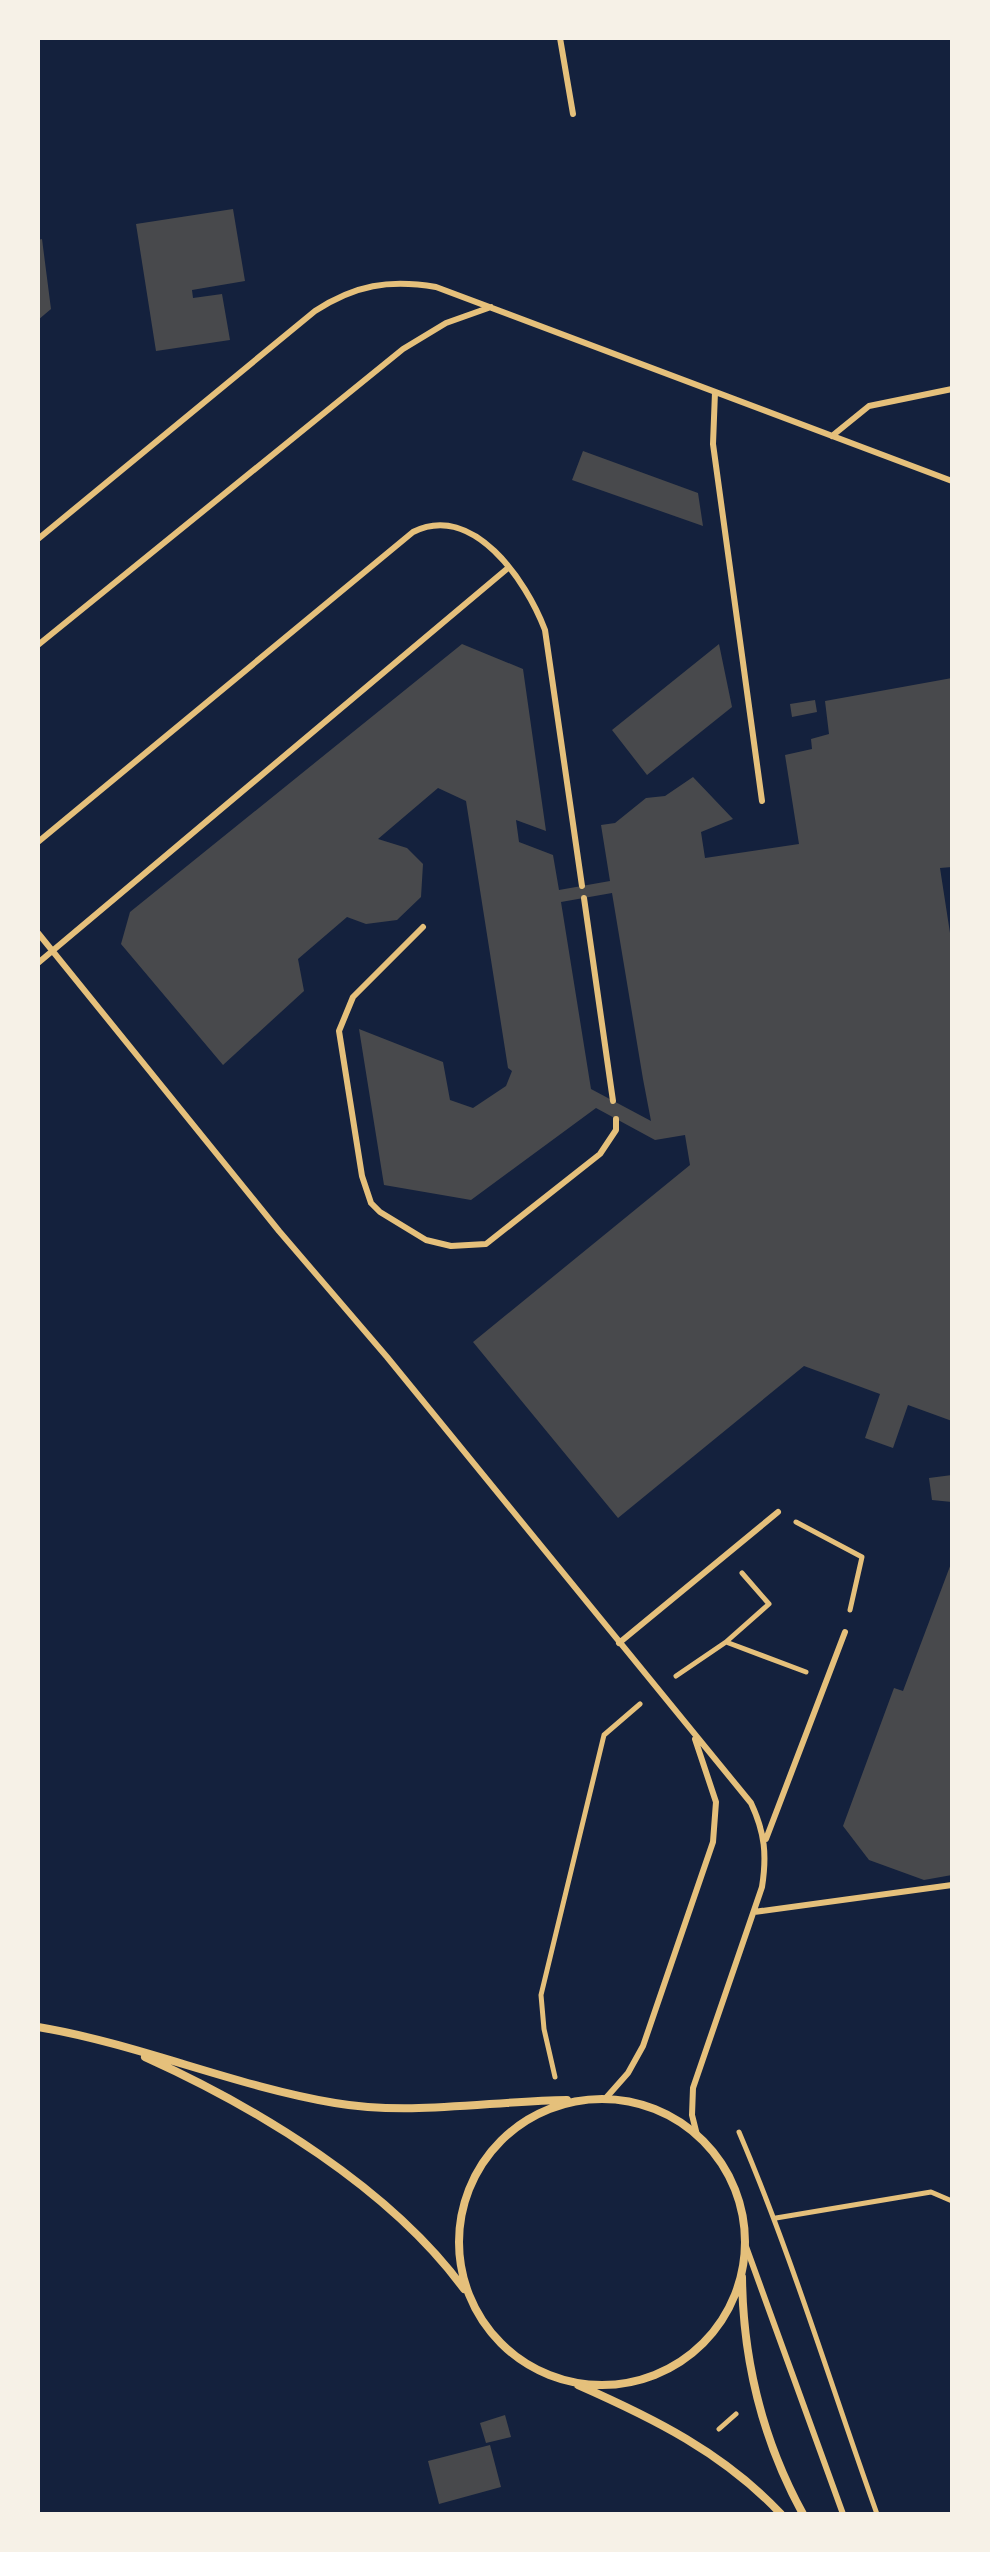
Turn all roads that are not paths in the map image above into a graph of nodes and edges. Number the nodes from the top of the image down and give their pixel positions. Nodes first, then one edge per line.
1 (560, 38) edge
2 (573, 114) dead end
3 (492, 307) junction
4 (952, 389) edge
5 (715, 392) junction
6 (832, 436) junction
7 (952, 481) edge
8 (38, 539) edge
9 (508, 568) junction
10 (38, 645) edge
11 (762, 801) dead end
12 (38, 842) edge
13 (582, 886) dead end
14 (584, 898) dead end
15 (423, 927) dead end
16 (38, 933) edge
17 (52, 951) junction
18 (38, 963) edge
19 (613, 1101) dead end
20 (616, 1119) dead end
21 (778, 1512) road end
22 (845, 1632) road end
23 (619, 1643) junction
24 (694, 1735) junction
25 (766, 1839) junction
26 (952, 1885) edge
27 (754, 1912) junction
28 (38, 2027) edge
29 (119, 2045) junction
30 (587, 2099) junction
31 (605, 2099) junction
32 (697, 2135) junction
33 (744, 2241) junction
34 (742, 2264) junction
35 (469, 2296) junction
36 (567, 2380) junction
37 (781, 2514) edge
38 (803, 2514) edge
39 (843, 2514) edge

1 - 2 lane
3 - 5 lane
3 - 8 lane
3 - 10 lane
4 - 6 lane
5 - 6 lane
5 - 11 lane
6 - 7 lane
9 - 12 lane
9 - 13 lane
9 - 17 lane
14 - 19 lane
15 - 20 lane
16 - 17 lane
17 - 18 lane
17 - 23 lane
21 - 23 lane
22 - 25 lane
23 - 24 lane
24 - 25 lane
24 - 31 lane
25 - 27 lane
26 - 27 lane
27 - 32 lane
28 - 29 street
29 - 30 street
29 - 35 street
30 - 31 street
30 - 35 street
31 - 32 street
32 - 33 street
33 - 34 street
33 - 39 lane
34 - 36 street
34 - 38 street
35 - 36 street
36 - 37 street

